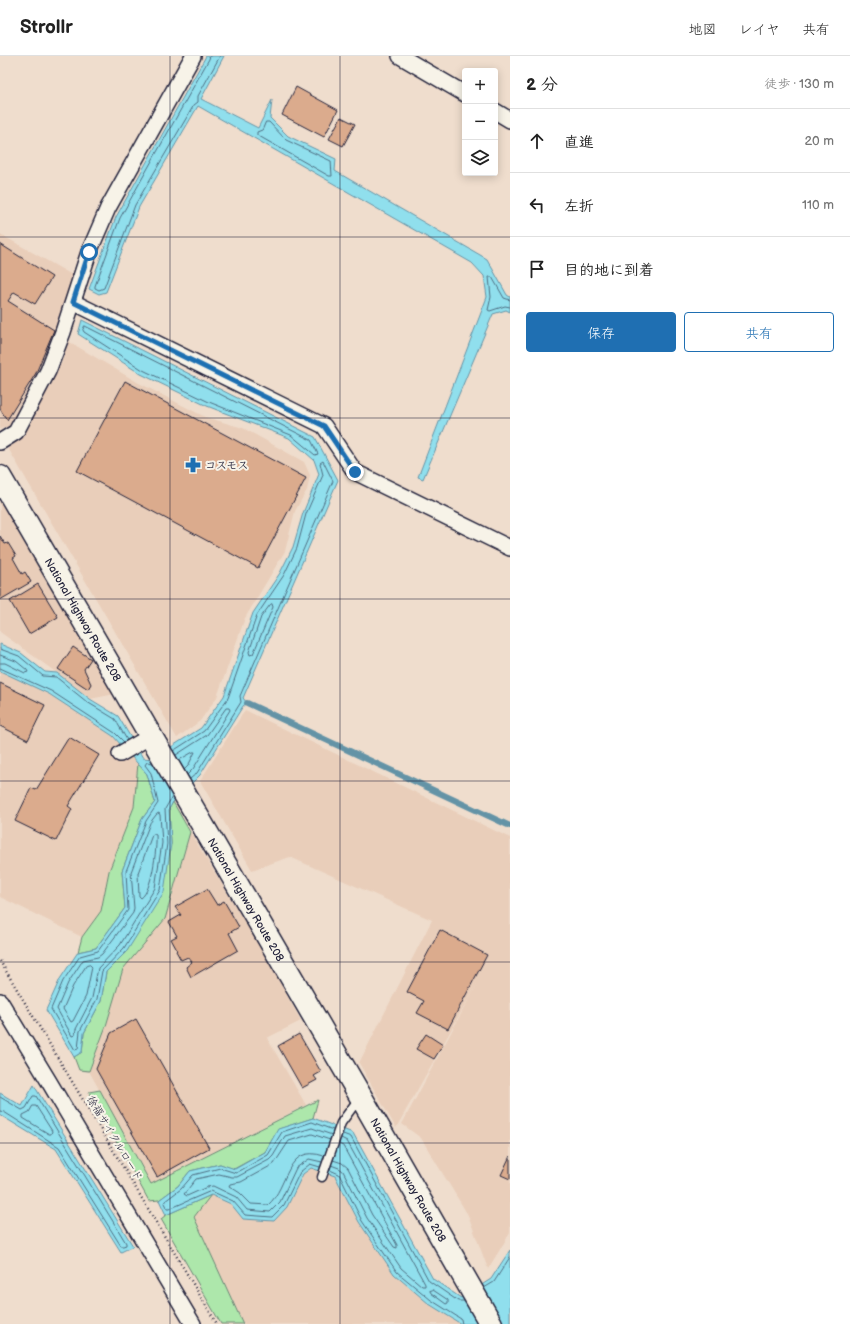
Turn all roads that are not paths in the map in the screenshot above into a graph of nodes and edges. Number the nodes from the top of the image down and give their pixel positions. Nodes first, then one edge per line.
1 (193, 56) edge
2 (400, 56) edge
3 (462, 92) edge
4 (498, 113) edge
5 (510, 120) edge
6 (73, 302) junction
7 (0, 442) edge
8 (0, 477) edge
9 (510, 548) edge
10 (145, 739) junction
11 (120, 754) dead end
12 (0, 1001) edge
13 (361, 1097) junction
14 (322, 1177) dead end
15 (193, 1324) edge
16 (491, 1324) edge

1 - 6 street
2 - 3 street
4 - 5 street
6 - 7 street
6 - 9 street
8 - 10 highway, National Highway Route 208
10 - 11 street
10 - 13 highway, National Highway Route 208
12 - 15 street
13 - 14 lane
13 - 16 highway, National Highway Route 208

